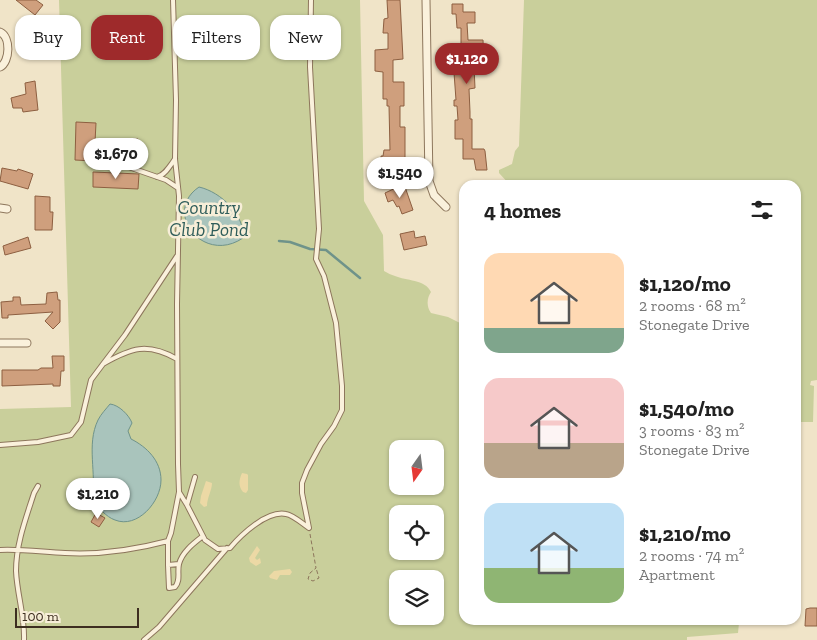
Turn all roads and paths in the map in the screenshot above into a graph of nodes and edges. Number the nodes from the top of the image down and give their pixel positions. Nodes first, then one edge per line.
1 (173, 0) edge
2 (311, 0) edge
3 (426, 0) edge
4 (0, 32) edge
5 (0, 67) edge
6 (175, 159) junction
7 (120, 164) dead end
8 (154, 178) junction
9 (178, 188) junction
10 (446, 208) dead end
11 (178, 254) junction
12 (0, 343) edge
13 (27, 343) dead end
14 (177, 359) junction
15 (103, 364) junction
16 (0, 445) edge
17 (195, 477) dead end
18 (38, 486) dead end
19 (179, 492) junction
20 (187, 505) junction
21 (310, 528) junction
22 (202, 536) junction
23 (168, 541) junction
24 (227, 548) junction
25 (17, 549) junction
26 (0, 550) edge
27 (179, 564) junction
28 (168, 565) junction
29 (316, 568) junction
30 (150, 634) junction
31 (24, 640) edge
32 (144, 640) edge
33 (154, 640) edge

1 - 6 lane
2 - 21 lane
3 - 10 street
4 - 5 street
6 - 8 lane
6 - 9 lane
7 - 8 lane
8 - 9 lane
9 - 11 lane
11 - 14 lane
11 - 15 lane
12 - 13 street
14 - 15 lane
14 - 19 lane
15 - 16 lane
17 - 20 lane
18 - 25 lane
19 - 20 lane
19 - 23 lane
20 - 22 lane
21 - 24 lane
21 - 29 path
22 - 24 lane
22 - 27 lane
23 - 25 lane
23 - 28 lane
24 - 30 lane
25 - 26 lane
25 - 31 lane
27 - 28 lane
27 - 28 lane
29 - 29 path
30 - 32 lane
30 - 33 lane

